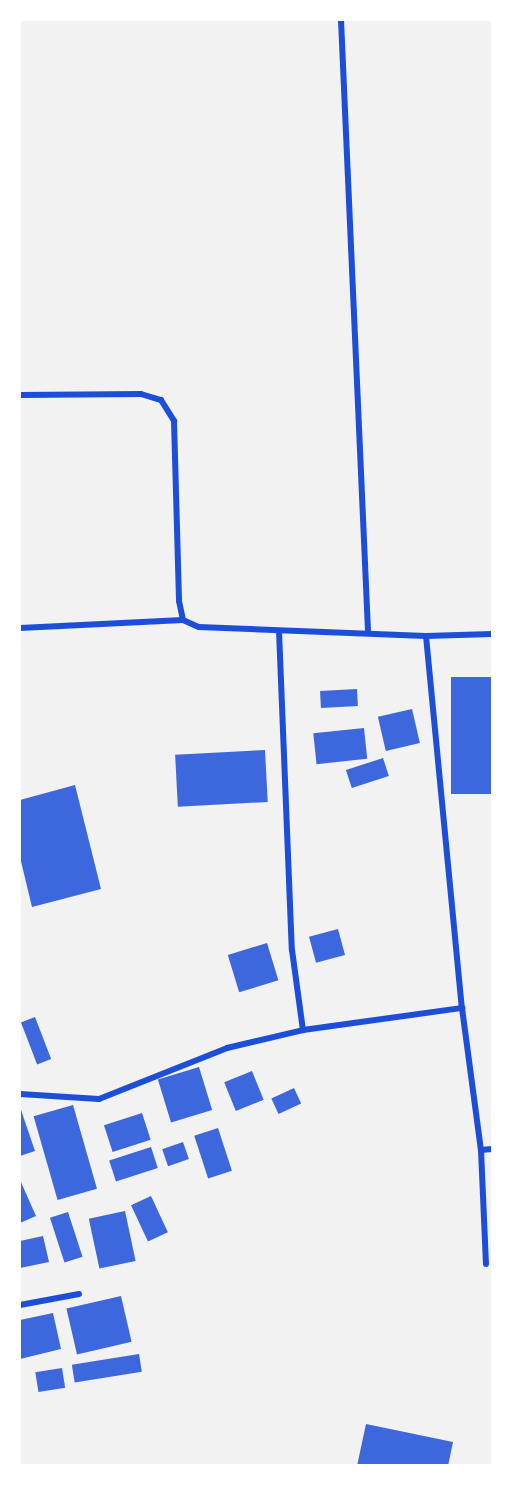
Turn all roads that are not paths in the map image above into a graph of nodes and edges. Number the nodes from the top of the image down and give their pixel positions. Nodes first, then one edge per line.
1 (341, 20) edge
2 (20, 395) edge
3 (183, 620) junction
4 (20, 628) edge
5 (279, 631) junction
6 (368, 632) junction
7 (492, 634) edge
8 (426, 636) junction
9 (462, 1008) junction
10 (303, 1030) junction
11 (20, 1094) edge
12 (481, 1149) junction
13 (492, 1149) edge
14 (486, 1264) dead end
15 (80, 1294) dead end
16 (20, 1305) edge

1 - 6 street
2 - 3 street
3 - 4 street
3 - 5 street
5 - 6 street
5 - 10 street
6 - 8 street
7 - 8 street
8 - 9 street
9 - 10 street
9 - 12 street
10 - 11 street
12 - 13 street
12 - 14 street
15 - 16 street

